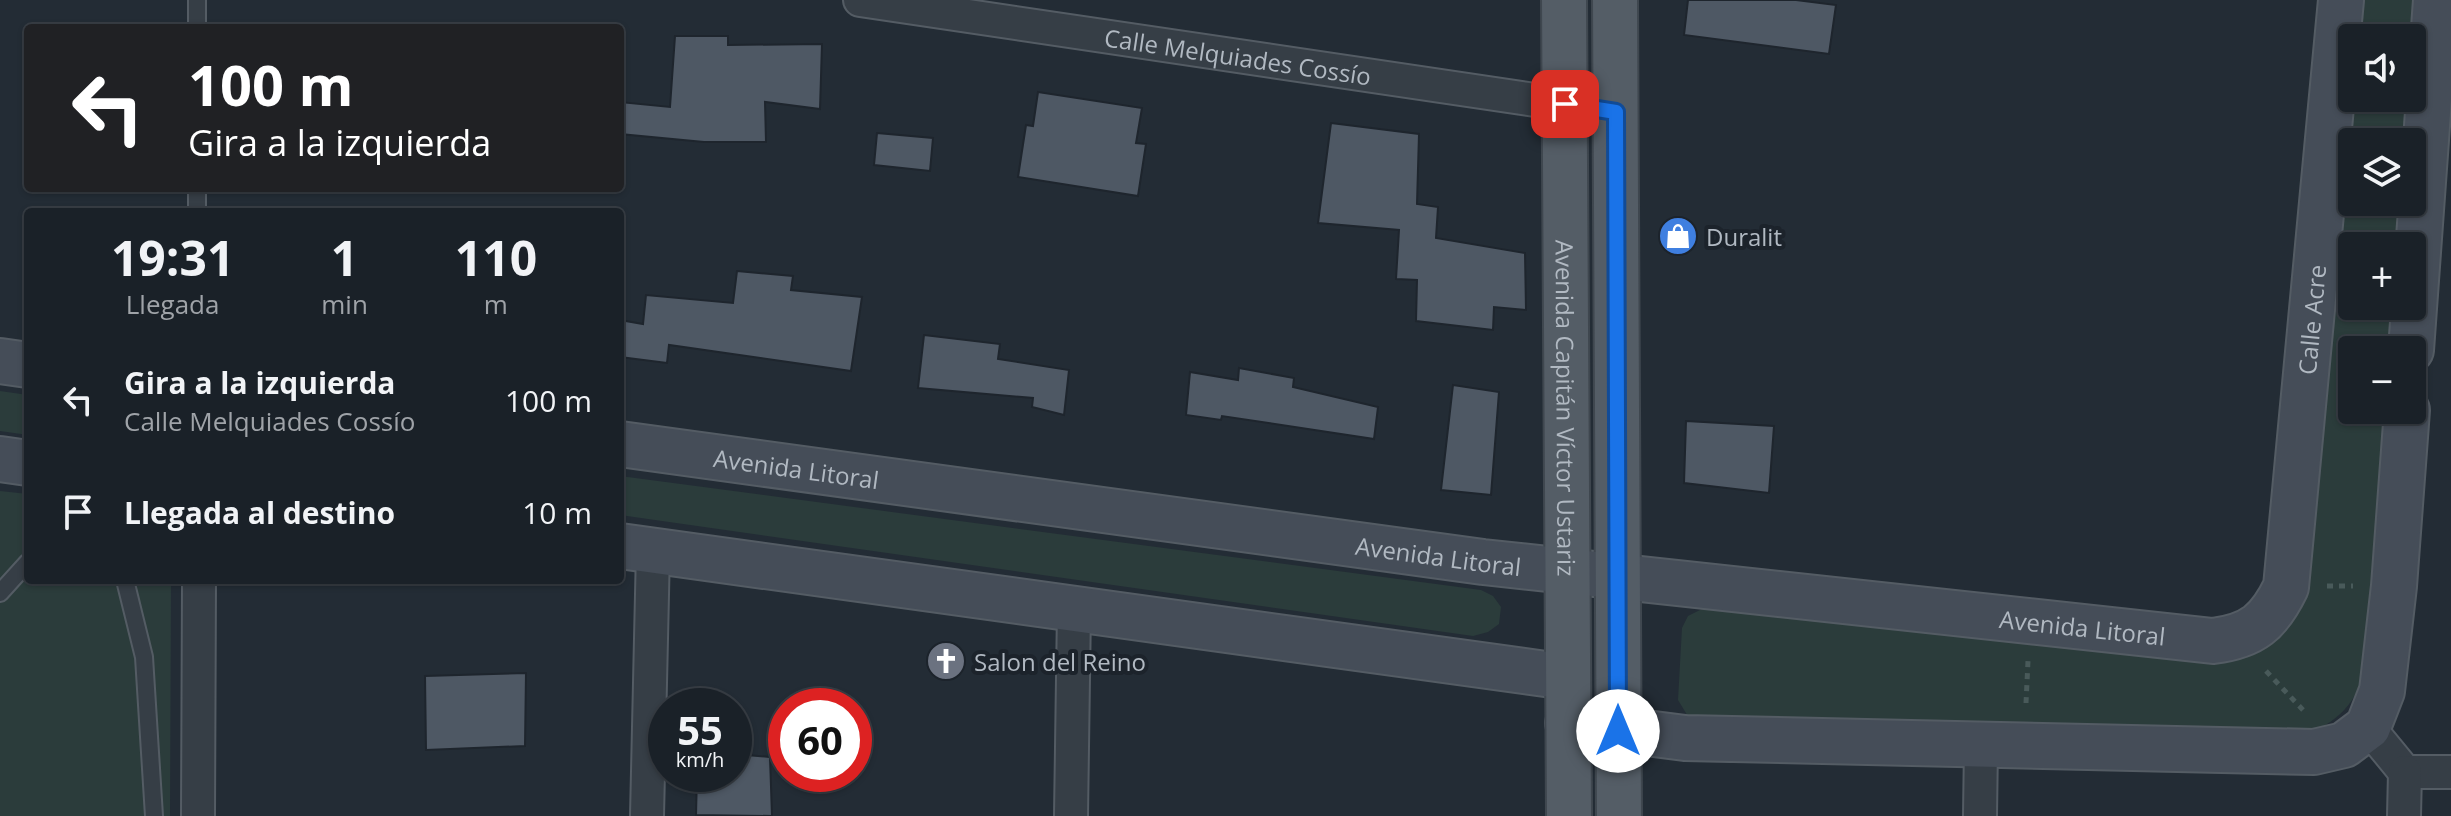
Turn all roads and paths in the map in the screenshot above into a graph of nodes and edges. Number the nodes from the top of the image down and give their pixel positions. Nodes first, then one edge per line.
1 (197, 0) edge
2 (860, 0) edge
3 (1564, 0) edge
4 (1615, 0) edge
5 (2341, 0) edge
6 (2436, 0) edge
7 (197, 24) edge
8 (1565, 104) junction
9 (1616, 112) junction
10 (2412, 336) edge
11 (0, 361) edge
12 (24, 364) edge
13 (2406, 424) edge
14 (624, 445) edge
15 (0, 459) edge
16 (24, 462) edge
17 (636, 548) edge
18 (24, 566) edge
19 (1566, 570) junction
20 (1618, 577) junction
21 (126, 584) edge
22 (199, 584) edge
23 (2324, 586) dead end
24 (2366, 586) dead end
25 (0, 593) edge
26 (1074, 609) junction
27 (2257, 645) junction
28 (2028, 648) dead end
29 (1567, 677) junction
30 (2307, 713) dead end
31 (2026, 717) dead end
32 (1568, 723) junction
33 (2368, 727) junction
34 (1618, 731) junction
35 (1981, 745) junction
36 (2405, 772) junction
37 (2451, 772) edge
38 (154, 816) edge
39 (198, 816) edge
40 (647, 816) edge
41 (1071, 816) edge
42 (1569, 816) edge
43 (1619, 816) edge
44 (1980, 816) edge
45 (2404, 816) edge

1 - 7 lane
2 - 8 street, Calle Melquiades Cossío
3 - 8 main road, Avenida Capitán Víctor Ustariz
4 - 9 main road
5 - 27 street, Calle Acre
6 - 10 street
8 - 9 street, Calle Melquiades Cossío
8 - 19 main road, Avenida Capitán Víctor Ustariz
9 - 20 main road
11 - 12 street
13 - 33 street
14 - 19 street, Avenida Litoral
15 - 16 street
17 - 26 street
17 - 40 street
18 - 25 lane
19 - 20 street, Avenida Litoral
19 - 29 main road, Avenida Capitán Víctor Ustariz
20 - 27 street, Avenida Litoral
20 - 34 main road
21 - 38 lane
22 - 39 street
23 - 24 path
26 - 29 street
26 - 41 street
27 - 30 path
28 - 31 path
29 - 32 main road, Avenida Capitán Víctor Ustariz
32 - 34 street
32 - 42 main road, Avenida Capitán Víctor Ustariz
33 - 35 street
33 - 36 street
34 - 35 street
34 - 43 main road
35 - 44 street
36 - 37 street
36 - 45 street

